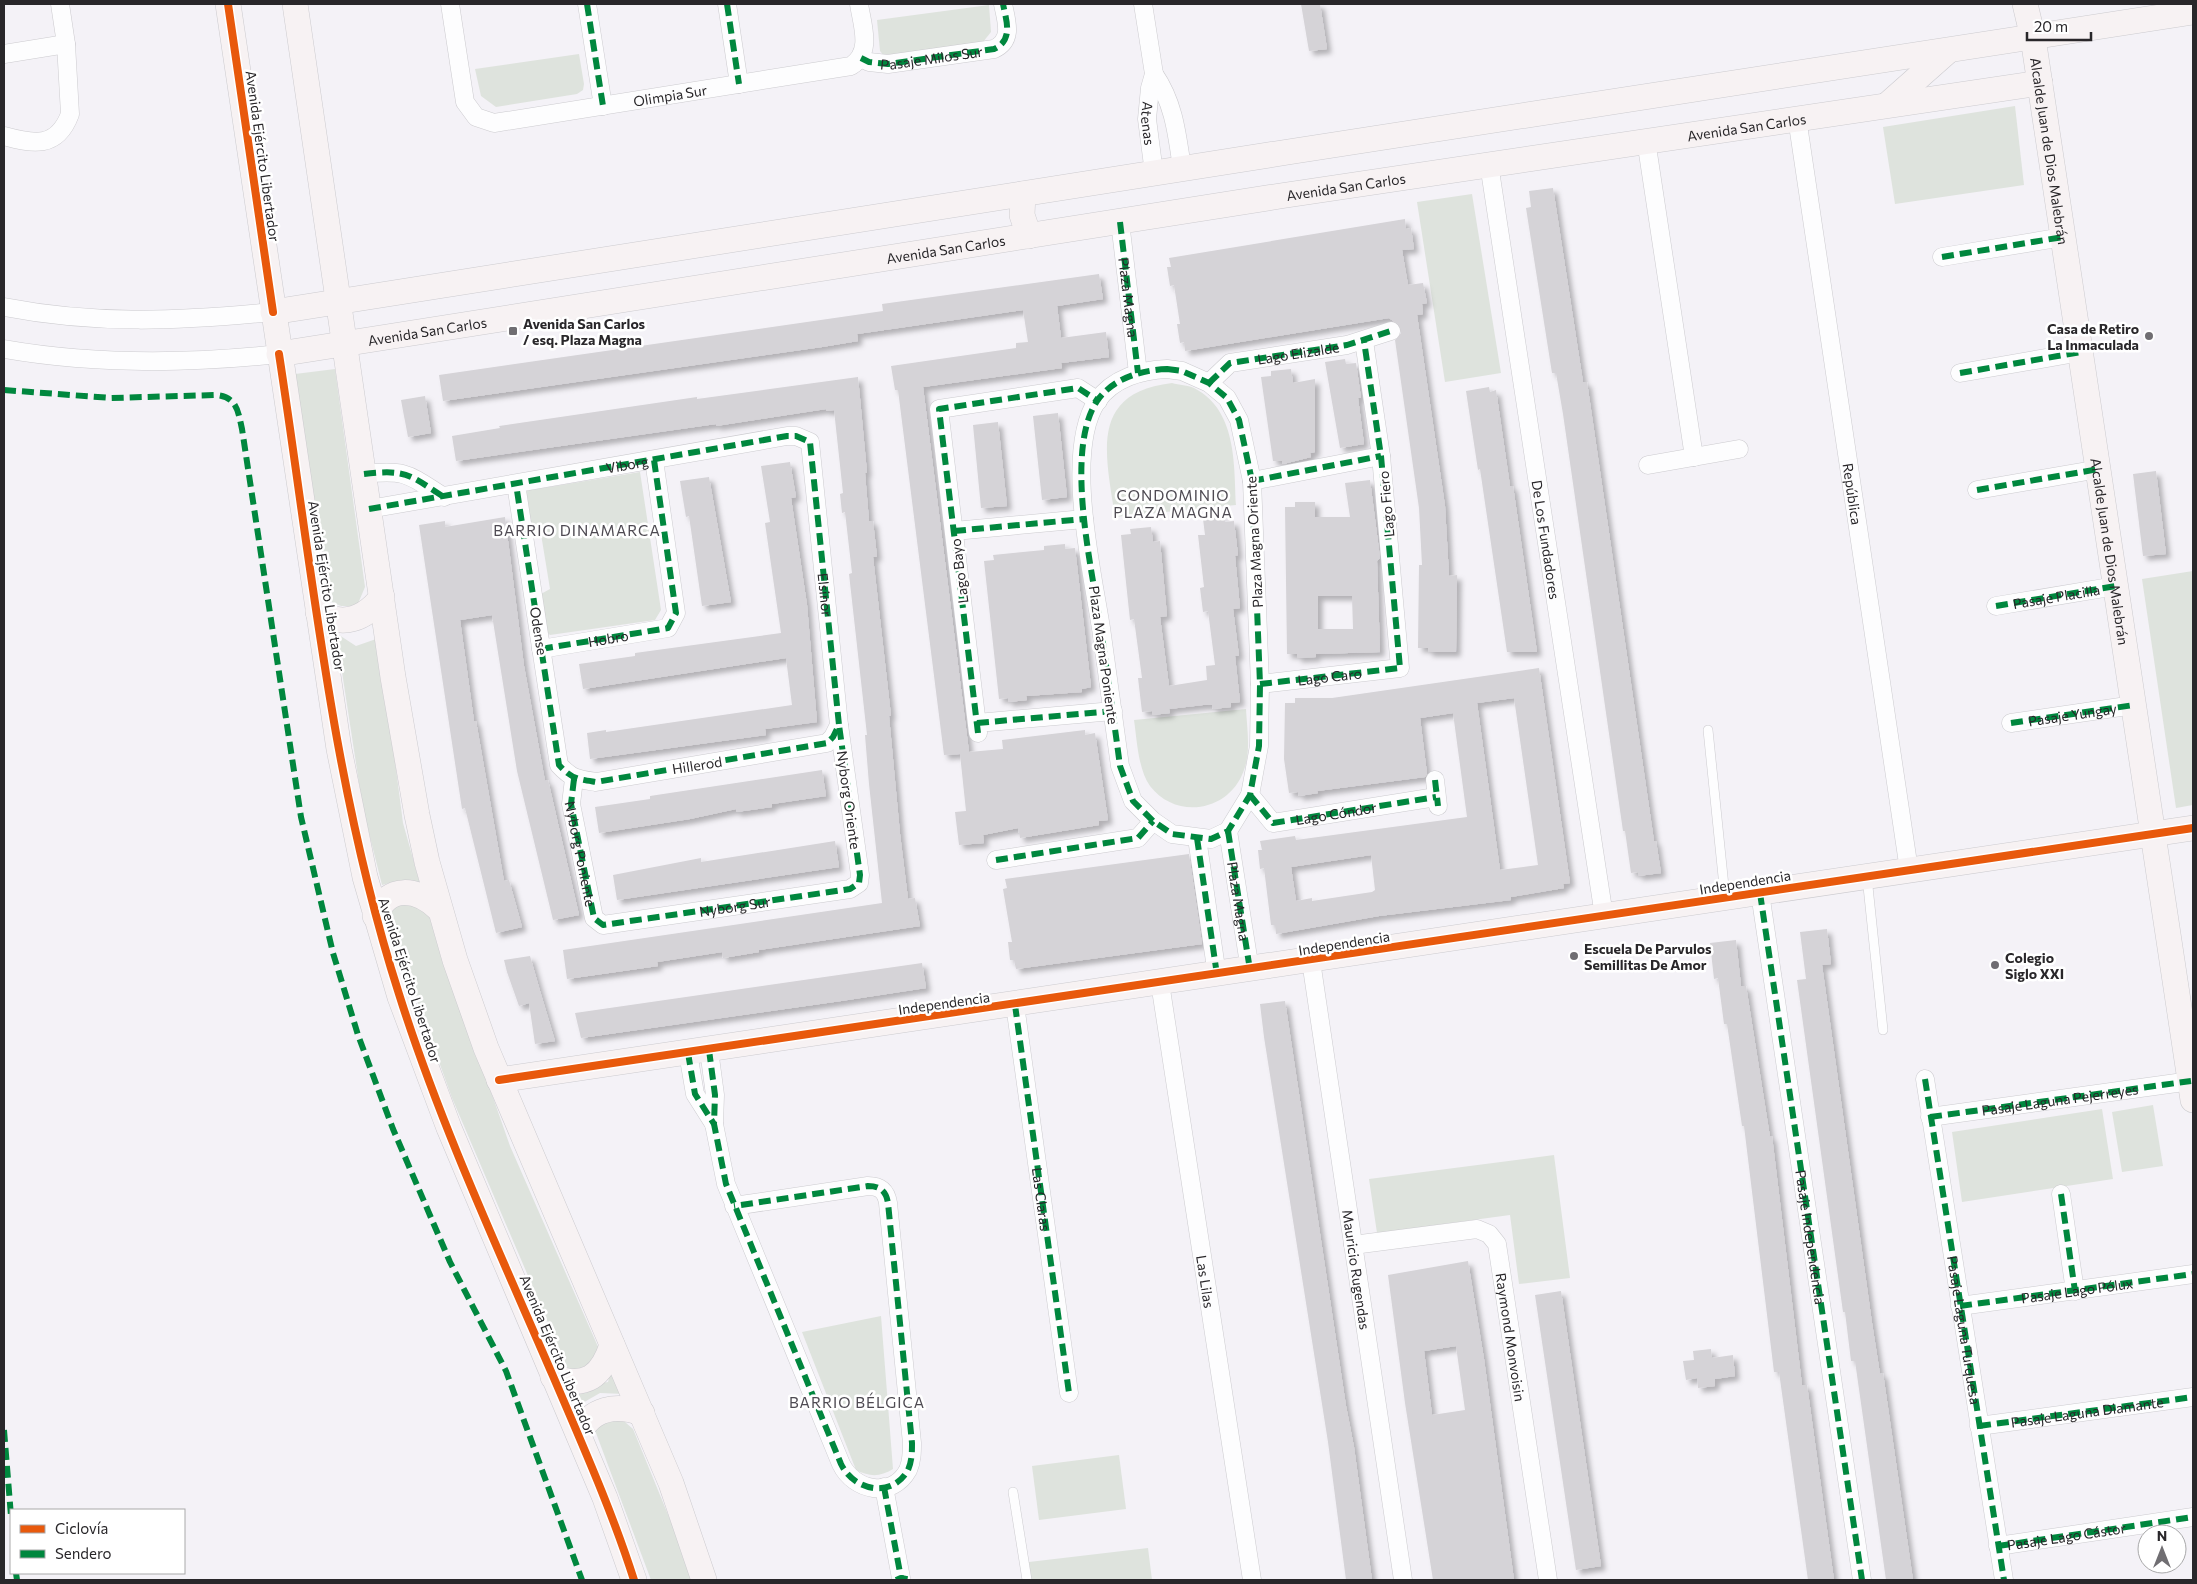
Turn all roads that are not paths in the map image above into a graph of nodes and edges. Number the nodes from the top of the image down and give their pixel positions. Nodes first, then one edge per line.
1 (60, 4) edge
2 (228, 4) edge
3 (295, 4) edge
4 (450, 4) edge
5 (587, 4) edge
6 (727, 4) edge
7 (859, 4) edge
8 (1003, 4) edge
9 (1143, 4) edge
10 (2025, 4) edge
11 (2193, 12) edge
12 (2033, 38) junction
13 (66, 44) junction
14 (1948, 51) junction
15 (4, 54) edge
16 (861, 58) junction
17 (1885, 60) junction
18 (1154, 74) junction
19 (2040, 82) junction
20 (739, 84) junction
21 (1908, 88) junction
22 (1887, 105) junction
23 (604, 106) junction
24 (1798, 118) junction
25 (4, 136) edge
26 (1646, 140) junction
27 (1489, 164) junction
28 (1182, 168) junction
29 (1154, 173) junction
30 (1024, 194) junction
31 (1120, 222) junction
32 (1029, 236) junction
33 (2064, 237) junction
34 (1942, 257) dead end
35 (340, 302) junction
36 (4, 307) edge
37 (273, 312) junction
38 (1391, 331) dead end
39 (1364, 341) junction
40 (346, 344) junction
41 (4, 349) edge
42 (2081, 352) junction
43 (279, 354) junction
44 (1138, 373) junction
45 (1960, 373) dead end
46 (1209, 383) junction
47 (1098, 401) junction
48 (810, 442) joint
49 (1739, 449) dead end
50 (1381, 456) junction
51 (1694, 457) junction
52 (654, 460) junction
53 (1648, 465) dead end
54 (2099, 469) junction
55 (364, 474) junction
56 (1252, 482) junction
57 (516, 484) junction
58 (1977, 490) dead end
59 (444, 497) junction
60 (369, 509) junction
61 (1084, 519) junction
62 (954, 531) junction
63 (2116, 586) junction
64 (382, 596) junction
65 (1996, 606) dead end
66 (318, 612) junction
67 (541, 649) junction
68 (1400, 668) joint
69 (1260, 684) junction
70 (2134, 705) junction
71 (1113, 711) junction
72 (2011, 722) dead end
73 (839, 725) junction
74 (1708, 730) dead end
75 (571, 777) junction
76 (1436, 794) dead end
77 (1250, 795) junction
78 (1153, 821) junction
79 (2193, 828) edge
80 (1228, 831) junction
81 (2154, 834) junction
82 (1197, 838) junction
83 (996, 860) dead end
84 (1909, 870) junction
85 (860, 875) joint
86 (1867, 877) junction
87 (1760, 893) junction
88 (1726, 898) junction
89 (439, 909) junction
90 (375, 916) junction
91 (1604, 916) junction
92 (603, 925) joint
93 (1310, 961) junction
94 (1250, 970) junction
95 (1217, 975) junction
96 (1160, 983) junction
97 (1015, 1005) junction
98 (1883, 1030) dead end
99 (698, 1051) junction
100 (1924, 1079) dead end
101 (499, 1080) junction
102 (2192, 1091) edge
103 (1930, 1117) junction
104 (2061, 1194) dead end
105 (734, 1206) junction
106 (1353, 1245) junction
107 (2193, 1274) edge
108 (2075, 1291) junction
109 (1960, 1306) junction
110 (612, 1345) junction
111 (553, 1377) junction
112 (1068, 1393) dead end
113 (2193, 1397) edge
114 (642, 1413) junction
115 (1979, 1426) junction
116 (579, 1434) junction
117 (884, 1487) junction
118 (1013, 1492) dead end
119 (2193, 1518) edge
120 (1998, 1546) junction
121 (634, 1580) edge
122 (704, 1580) edge
123 (903, 1580) edge
124 (1027, 1580) edge
125 (1252, 1580) edge
126 (1403, 1580) edge
127 (1548, 1580) edge
128 (1862, 1580) edge
129 (2004, 1580) edge

1 - 13 street
2 - 37 main road, Avenida Ejército Libertador
3 - 35 main road
4 - 23 street, Olimpia Sur
5 - 23 street
6 - 20 street
7 - 16 street
8 - 16 street, Pasaje Milos Sur
9 - 18 street, Atenas
10 - 12 main road, Alcalde Juan de Dios Malebrán
11 - 12 main road
12 - 14 main road
12 - 19 main road, Alcalde Juan de Dios Malebrán
13 - 15 street
13 - 25 street
14 - 17 main road
14 - 21 main road
16 - 20 street, Olimpia Sur
17 - 21 main road
17 - 28 main road
18 - 28 street, Atenas
18 - 29 street, Atenas
19 - 22 main road, Avenida San Carlos
19 - 33 main road, Alcalde Juan de Dios Malebrán
20 - 23 street, Olimpia Sur
21 - 22 main road
22 - 24 main road, Avenida San Carlos
24 - 26 main road, Avenida San Carlos
24 - 84 street, República
26 - 27 main road, Avenida San Carlos
26 - 51 street
27 - 31 main road, Avenida San Carlos
27 - 91 street, De Los Fundadores
28 - 29 main road
29 - 30 main road
30 - 32 main road
30 - 35 main road
31 - 32 main road, Avenida San Carlos
31 - 44 street, Plaza Magna
32 - 40 main road, Avenida San Carlos
33 - 34 street
33 - 42 main road, Alcalde Juan de Dios Malebrán
35 - 37 main road
35 - 40 main road
36 - 37 street
37 - 43 main road, Avenida Ejército Libertador
38 - 39 street, Lago Elizalde
39 - 46 street, Lago Elizalde
39 - 50 street, Lago Fiero
40 - 43 main road, Avenida San Carlos
40 - 55 main road
41 - 43 street, Avenida San Carlos
42 - 45 street
42 - 54 main road, Alcalde Juan de Dios Malebrán
43 - 66 main road, Avenida Ejército Libertador
44 - 46 street, Plaza Magna Oriente
44 - 47 street, Plaza Magna Oriente
46 - 56 street, Plaza Magna Oriente
47 - 61 street, Plaza Magna Poniente
47 - 62 street, Lago Bayo
48 - 52 street, Viborg
48 - 73 street, Elsinor
49 - 51 street
50 - 56 street
50 - 68 street, Lago Fiero
51 - 53 street
52 - 57 street, Viborg
52 - 67 street, Hobro
54 - 58 street
54 - 63 main road, Alcalde Juan de Dios Malebrán
55 - 59 street
55 - 60 main road
56 - 69 street, Plaza Magna Oriente
57 - 59 street, Viborg
57 - 67 street, Odense
59 - 60 street, Viborg
60 - 64 main road
61 - 62 street
61 - 71 street, Plaza Magna Poniente
62 - 71 street, Lago Bayo
63 - 65 street, Pasaje Placilla
63 - 70 main road, Alcalde Juan de Dios Malebrán
64 - 66 main road
64 - 89 main road
66 - 90 main road, Avenida Ejército Libertador
67 - 75 street, Odense
68 - 69 street, Lago Caro
69 - 77 street, Plaza Magna Oriente
70 - 72 street, Pasaje Yungay
70 - 81 main road, Alcalde Juan de Dios Malebrán
71 - 78 street, Plaza Magna Poniente
73 - 75 street, Hillerod
73 - 85 street, Nyborg Oriente
74 - 88 lane
75 - 92 street, Nyborg Poniente
76 - 77 street, Lago Cóndor
77 - 80 street, Plaza Magna Oriente
78 - 82 street, Plaza Magna Poniente
78 - 83 street
79 - 81 main road, Independencia
80 - 82 street, Plaza Magna Poniente
80 - 94 street, Plaza Magna
81 - 84 main road, Independencia
81 - 102 main road, Alcalde Juan de Dios Malebrán
82 - 95 street
84 - 86 main road, Independencia
85 - 92 street, Nyborg Sur
86 - 87 main road, Independencia
86 - 98 lane
87 - 88 main road, Independencia
87 - 128 street, Pasaje Independencia
88 - 91 main road, Independencia
89 - 90 main road
89 - 101 main road
90 - 111 main road, Avenida Ejército Libertador
91 - 93 main road, Independencia
93 - 94 main road, Independencia
93 - 106 street, Mauricio Rugendas
94 - 95 main road, Independencia
95 - 96 main road, Independencia
96 - 97 main road, Independencia
96 - 125 street, Las Lilas
97 - 99 main road, Independencia
97 - 112 street, Las Claras
99 - 101 main road, Independencia
99 - 105 street
100 - 103 street, Pasaje Laguna Turquesa
101 - 110 main road
102 - 103 street, Pasaje Laguna Pejerreyes
103 - 109 street, Pasaje Laguna Turquesa
104 - 108 street
105 - 117 street
105 - 117 street
106 - 126 street, Mauricio Rugendas
106 - 127 street, Raymond Monvoisin
107 - 108 street, Pasaje Lago Pólux
108 - 109 street, Pasaje Lago Pólux
109 - 115 street, Pasaje Laguna Turquesa
110 - 111 main road
110 - 114 main road
111 - 116 main road, Avenida Ejército Libertador
113 - 115 street, Pasaje Laguna Diamante
114 - 116 main road
114 - 122 main road
115 - 120 street, Pasaje Laguna Turquesa
116 - 121 main road, Avenida Ejército Libertador
117 - 123 street
118 - 124 lane
119 - 120 street, Pasaje Lago Cástor
120 - 129 street, Pasaje Laguna Turquesa

